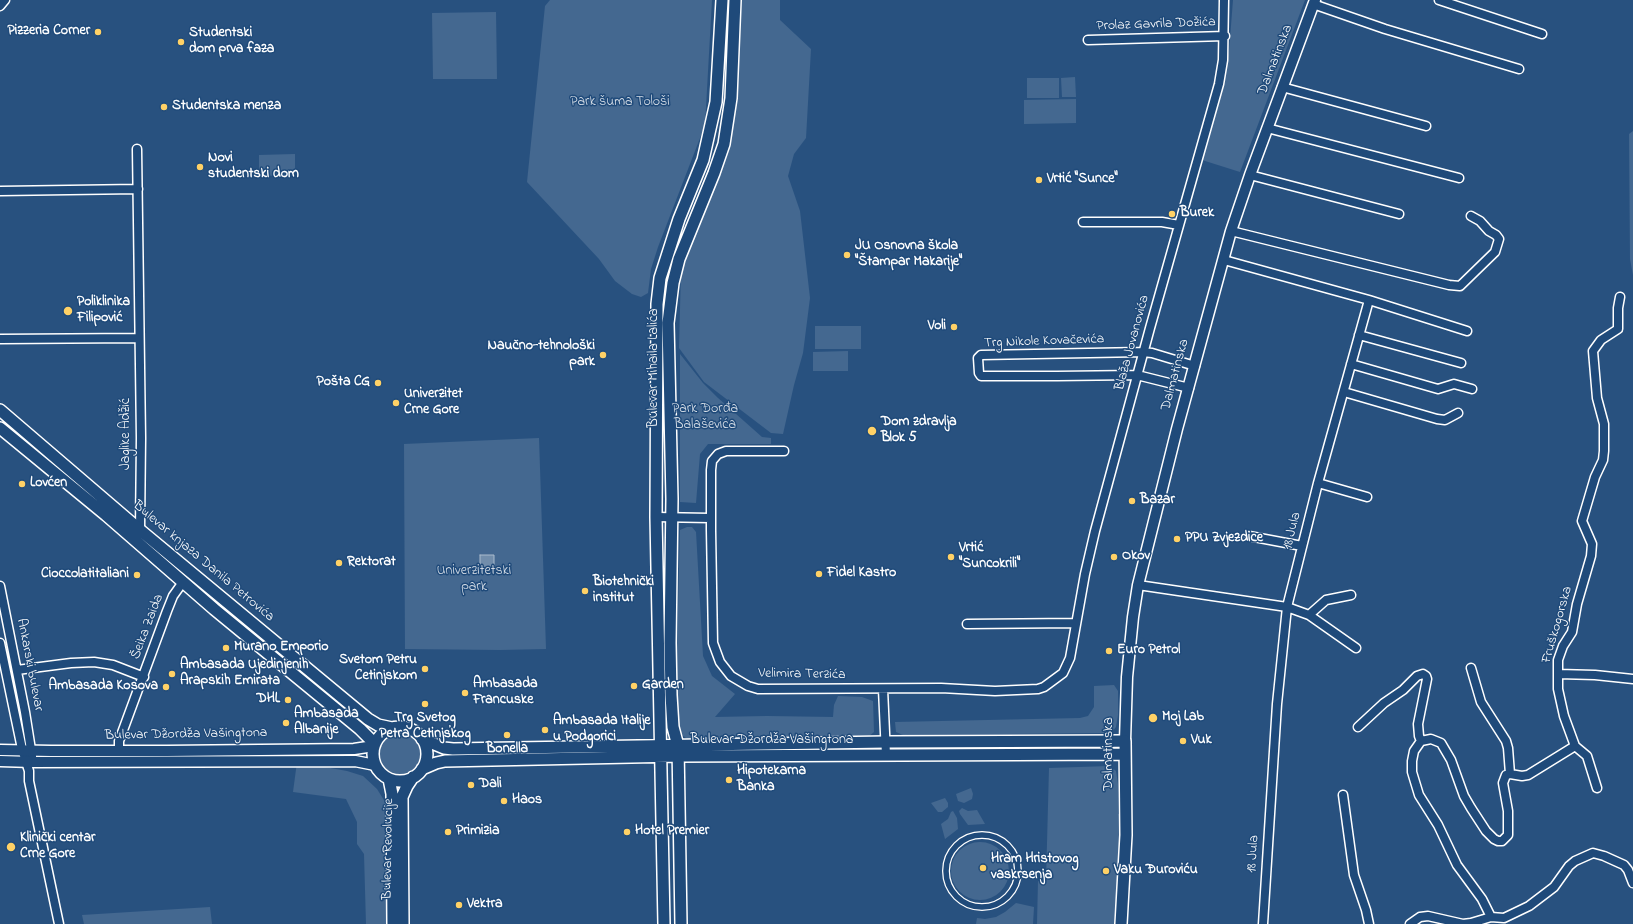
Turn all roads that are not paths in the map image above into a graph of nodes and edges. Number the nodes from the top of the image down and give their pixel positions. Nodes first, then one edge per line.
1 (4, 0) edge
2 (722, 0) edge
3 (735, 0) edge
4 (1439, 0) edge
5 (1224, 1) edge
6 (1314, 2) edge
7 (0, 6) edge
8 (1542, 34) dead end
9 (1225, 36) junction
10 (1088, 40) dead end
11 (1518, 69) dead end
12 (1282, 87) junction
13 (1426, 126) dead end
14 (1267, 128) junction
15 (138, 149) dead end
16 (1250, 175) junction
17 (1459, 178) dead end
18 (138, 189) junction
19 (0, 191) edge
20 (1399, 214) dead end
21 (1471, 216) dead end
22 (1083, 222) dead end
23 (1179, 225) junction
24 (1231, 231) junction
25 (1224, 260) junction
26 (1620, 297) dead end
27 (1369, 300) junction
28 (1467, 331) dead end
29 (1358, 335) junction
30 (140, 338) junction
31 (0, 339) edge
32 (1143, 352) junction
33 (1461, 362) dead end
34 (1351, 364) junction
35 (1195, 366) junction
36 (1138, 375) junction
37 (1189, 388) junction
38 (1472, 389) dead end
39 (1344, 392) junction
40 (0, 410) edge
41 (1458, 414) dead end
42 (0, 428) edge
43 (784, 451) dead end
44 (1318, 483) junction
45 (1367, 497) dead end
46 (656, 517) junction
47 (671, 517) junction
48 (710, 518) junction
49 (140, 530) junction
50 (1249, 536) dead end
51 (1302, 546) junction
52 (183, 582) junction
53 (1138, 585) junction
54 (0, 586) edge
55 (1351, 595) dead end
56 (1287, 608) junction
57 (1309, 615) junction
58 (1076, 623) junction
59 (967, 624) dead end
60 (0, 643) edge
61 (1356, 648) dead end
62 (1471, 668) dead end
63 (18, 670) junction
64 (1558, 674) junction
65 (144, 676) junction
66 (1633, 678) edge
67 (1049, 684) joint
68 (883, 689) junction
69 (1358, 727) dead end
70 (392, 728) junction
71 (422, 739) junction
72 (1125, 741) junction
73 (1422, 741) junction
74 (886, 742) junction
75 (374, 745) junction
76 (1575, 746) junction
77 (0, 750) edge
78 (27, 750) junction
79 (119, 751) junction
80 (662, 751) junction
81 (678, 751) junction
82 (1125, 754) junction
83 (886, 755) junction
84 (0, 761) edge
85 (29, 765) junction
86 (375, 765) junction
87 (422, 769) junction
88 (1510, 774) junction
89 (412, 777) junction
90 (389, 778) junction
91 (1597, 788) dead end
92 (1343, 795) dead end
93 (969, 838) joint
94 (1630, 866) edge
95 (1633, 883) edge
96 (1491, 917) junction
97 (1441, 921) edge
98 (1504, 921) edge
99 (59, 924) edge
100 (393, 924) edge
101 (403, 924) edge
102 (664, 924) edge
103 (680, 924) edge
104 (1121, 924) edge
105 (1262, 924) edge
106 (1369, 924) edge
107 (1410, 924) edge

1 - 7 street
2 - 46 main road, Bulevar Mihaila Lalića
3 - 47 main road, Bulevar Mihaila Lalića
4 - 8 street
5 - 9 street, Blaža Jovanovića
6 - 11 street
6 - 12 street, Dalmatinska
9 - 10 street, Prolaz Gavrila Dožića
9 - 23 street, Blaža Jovanovića
12 - 13 street
12 - 14 street, Dalmatinska
14 - 16 street, Dalmatinska
14 - 17 street
15 - 18 street, Jaglike Adžić
16 - 20 street
16 - 24 street, Dalmatinska
18 - 19 street
18 - 30 street, Jaglike Adžić
21 - 24 street
22 - 23 street
23 - 32 street, Blaža Jovanovića
24 - 25 street, Dalmatinska
25 - 27 street
25 - 35 street, Dalmatinska
26 - 64 street, Fruškogorska
27 - 28 street
27 - 29 street, 18 Jula
29 - 33 street
29 - 34 street, 18 Jula
30 - 31 street
30 - 49 street, Jaglike Adžić
32 - 35 street
32 - 36 street, Blaža Jovanovića
32 - 36 street, Trg Nikole Kovačevića
34 - 38 street
34 - 39 street, 18 Jula
35 - 37 street, Dalmatinska
36 - 37 street
36 - 58 street, Blaža Jovanovića
37 - 53 street, Dalmatinska
39 - 41 street
39 - 44 street, 18 Jula
40 - 49 main road, Bulevar knjaza Danila Petrovića
42 - 52 main road, Bulevar knjaza Danila Petrovića
43 - 48 street, Velimira Terzića
44 - 45 street
44 - 51 street, 18 Jula
46 - 47 street
46 - 80 main road, Bulevar Mihaila Lalića
47 - 48 street
47 - 81 main road, Bulevar Mihaila Lalića
48 - 68 street, Velimira Terzića
49 - 70 main road, Bulevar knjaza Danila Petrovića
50 - 51 street
51 - 56 street, 18 Jula
52 - 65 street, Šeika Zaida
52 - 75 main road, Bulevar knjaza Danila Petrovića
53 - 56 street
53 - 72 street, Dalmatinska
54 - 63 street, Ankarski bulevar
55 - 57 street
56 - 57 street
56 - 105 street, 18 Jula
57 - 61 street
58 - 59 street
58 - 67 street, Blaža Jovanovića
60 - 78 street, Ankarski bulevar
62 - 88 street
63 - 65 street
63 - 78 street, Ankarski bulevar
64 - 66 street
64 - 76 street, Fruškogorska
65 - 79 street, Šeika Zaida
67 - 68 street, Velimira Terzića
68 - 74 street
69 - 73 street
70 - 71 main road
70 - 75 main road
71 - 80 main road, Bulevar Džordža Vašingtona
71 - 87 main road
72 - 74 main road, Bulevar Džordža Vašingtona
72 - 82 main road, Dalmatinska
73 - 88 street
73 - 96 street
74 - 81 main road, Bulevar Džordža Vašingtona
74 - 83 street
75 - 79 street, Bulevar Džordža Vašingtona
75 - 86 main road
76 - 88 street
76 - 91 street
77 - 78 street, Bulevar Džordža Vašingtona
78 - 79 street, Bulevar Džordža Vašingtona
78 - 85 street
80 - 81 main road, Bulevar Džordža Vašingtona
80 - 87 main road, Bulevar Džordža Vašingtona
80 - 102 main road, Bulevar Mihaila Lalića
81 - 83 main road, Bulevar Džordža Vašingtona
81 - 103 main road, Bulevar Mihaila Lalića
82 - 83 main road, Bulevar Džordža Vašingtona
82 - 104 main road, Dalmatinska
84 - 85 street, Bulevar Džordža Vašingtona
85 - 86 street, Bulevar Džordža Vašingtona
85 - 99 street
86 - 90 main road
87 - 89 main road
89 - 90 main road
89 - 101 main road, Bulevar Revolucije
90 - 100 main road, Bulevar Revolucije
92 - 106 street
93 - 93 street
94 - 95 street
94 - 98 street
96 - 97 street
96 - 98 street
97 - 107 street

